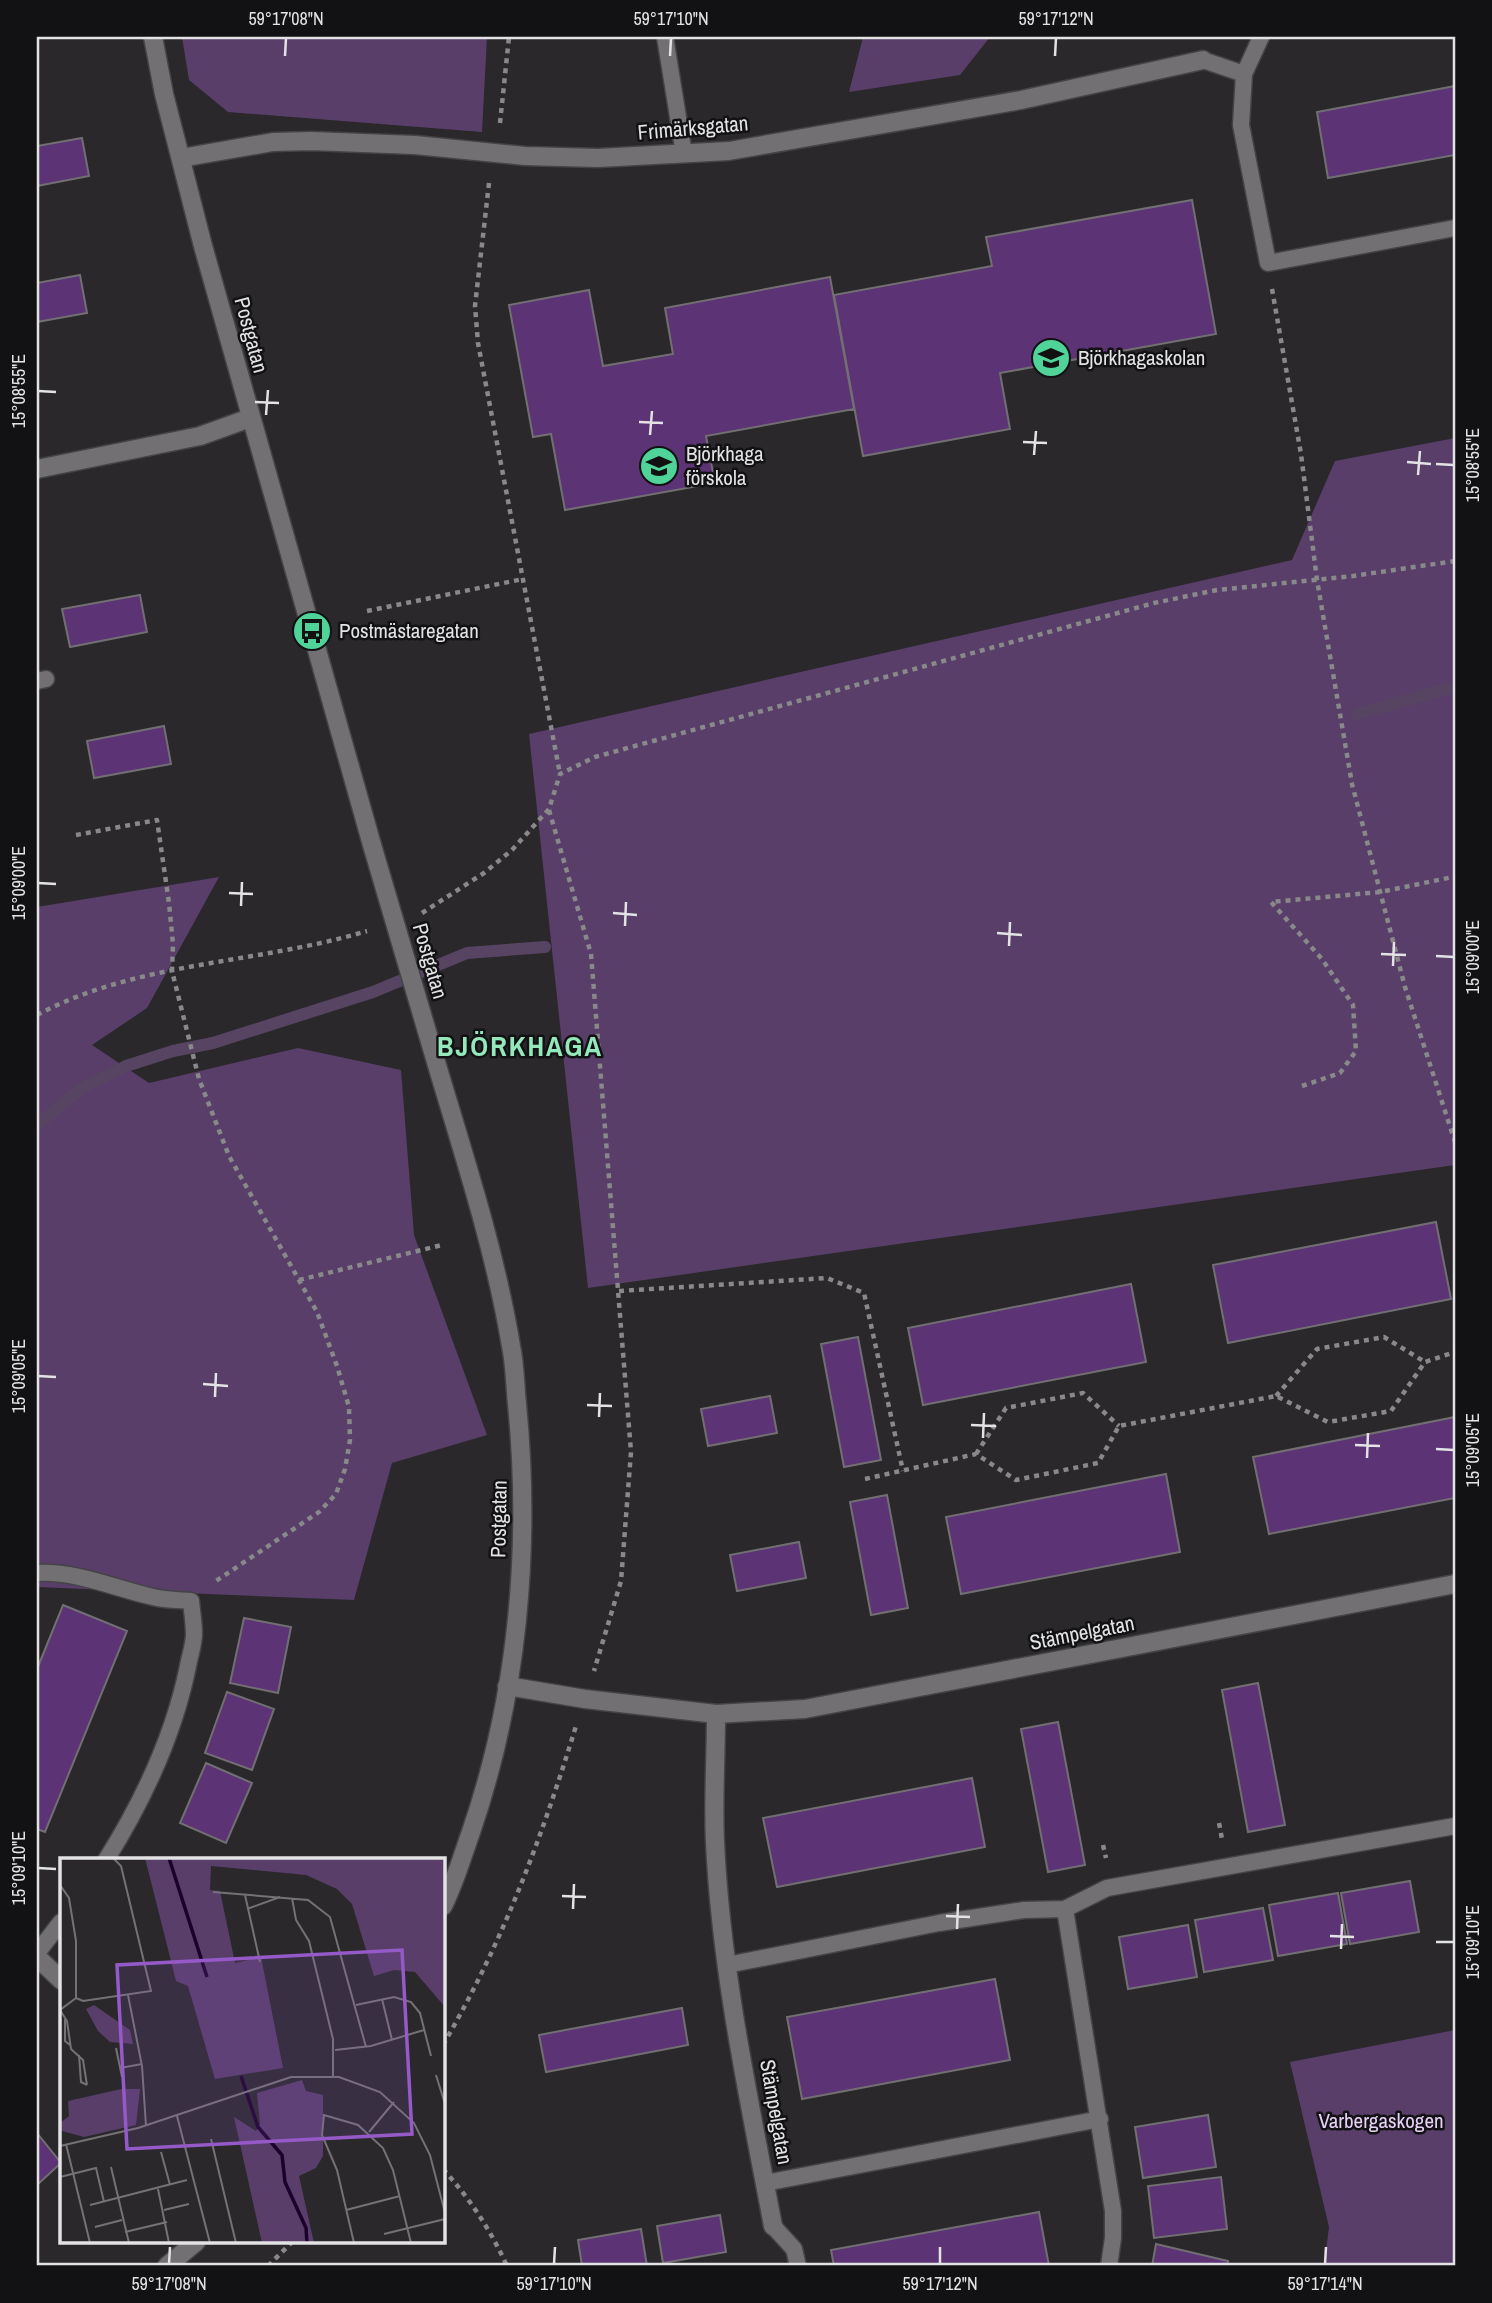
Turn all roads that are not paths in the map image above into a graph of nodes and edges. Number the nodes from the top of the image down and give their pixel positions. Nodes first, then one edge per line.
1 (153, 37) edge
2 (665, 37) edge
3 (1261, 37) edge
4 (1203, 60) joint
5 (1244, 74) junction
6 (684, 154) junction
7 (181, 158) junction
8 (1455, 228) edge
9 (250, 418) junction
10 (37, 469) edge
11 (37, 1573) edge
12 (1455, 1584) edge
13 (507, 1686) junction
14 (716, 1714) junction
15 (1455, 1826) edge
16 (107, 1858) edge
17 (444, 1904) edge
18 (1065, 1909) junction
19 (60, 1923) edge
20 (37, 1955) edge
21 (727, 1965) junction
22 (60, 1979) edge
23 (1100, 2119) junction
24 (765, 2183) junction
25 (773, 2226) joint
26 (194, 2244) edge
27 (167, 2266) edge
28 (798, 2266) edge
29 (1109, 2266) edge

1 - 7 street, Postgatan
2 - 6 lane
3 - 5 lane
4 - 5 lane
4 - 6 street, Frimärksgatan
5 - 8 lane
6 - 7 street, Frimärksgatan
7 - 9 street, Postgatan
9 - 10 street
9 - 13 street, Postgatan, bridge
11 - 16 lane
12 - 14 street, Stämpelgatan
13 - 14 street, Stämpelgatan
13 - 17 street, Postgatan
14 - 21 street, Stämpelgatan
15 - 18 lane
18 - 21 lane
18 - 23 lane
19 - 20 lane
20 - 22 street
21 - 24 street, Stämpelgatan
23 - 24 lane
23 - 29 lane
24 - 25 street, Stämpelgatan
25 - 28 lane
26 - 27 street

